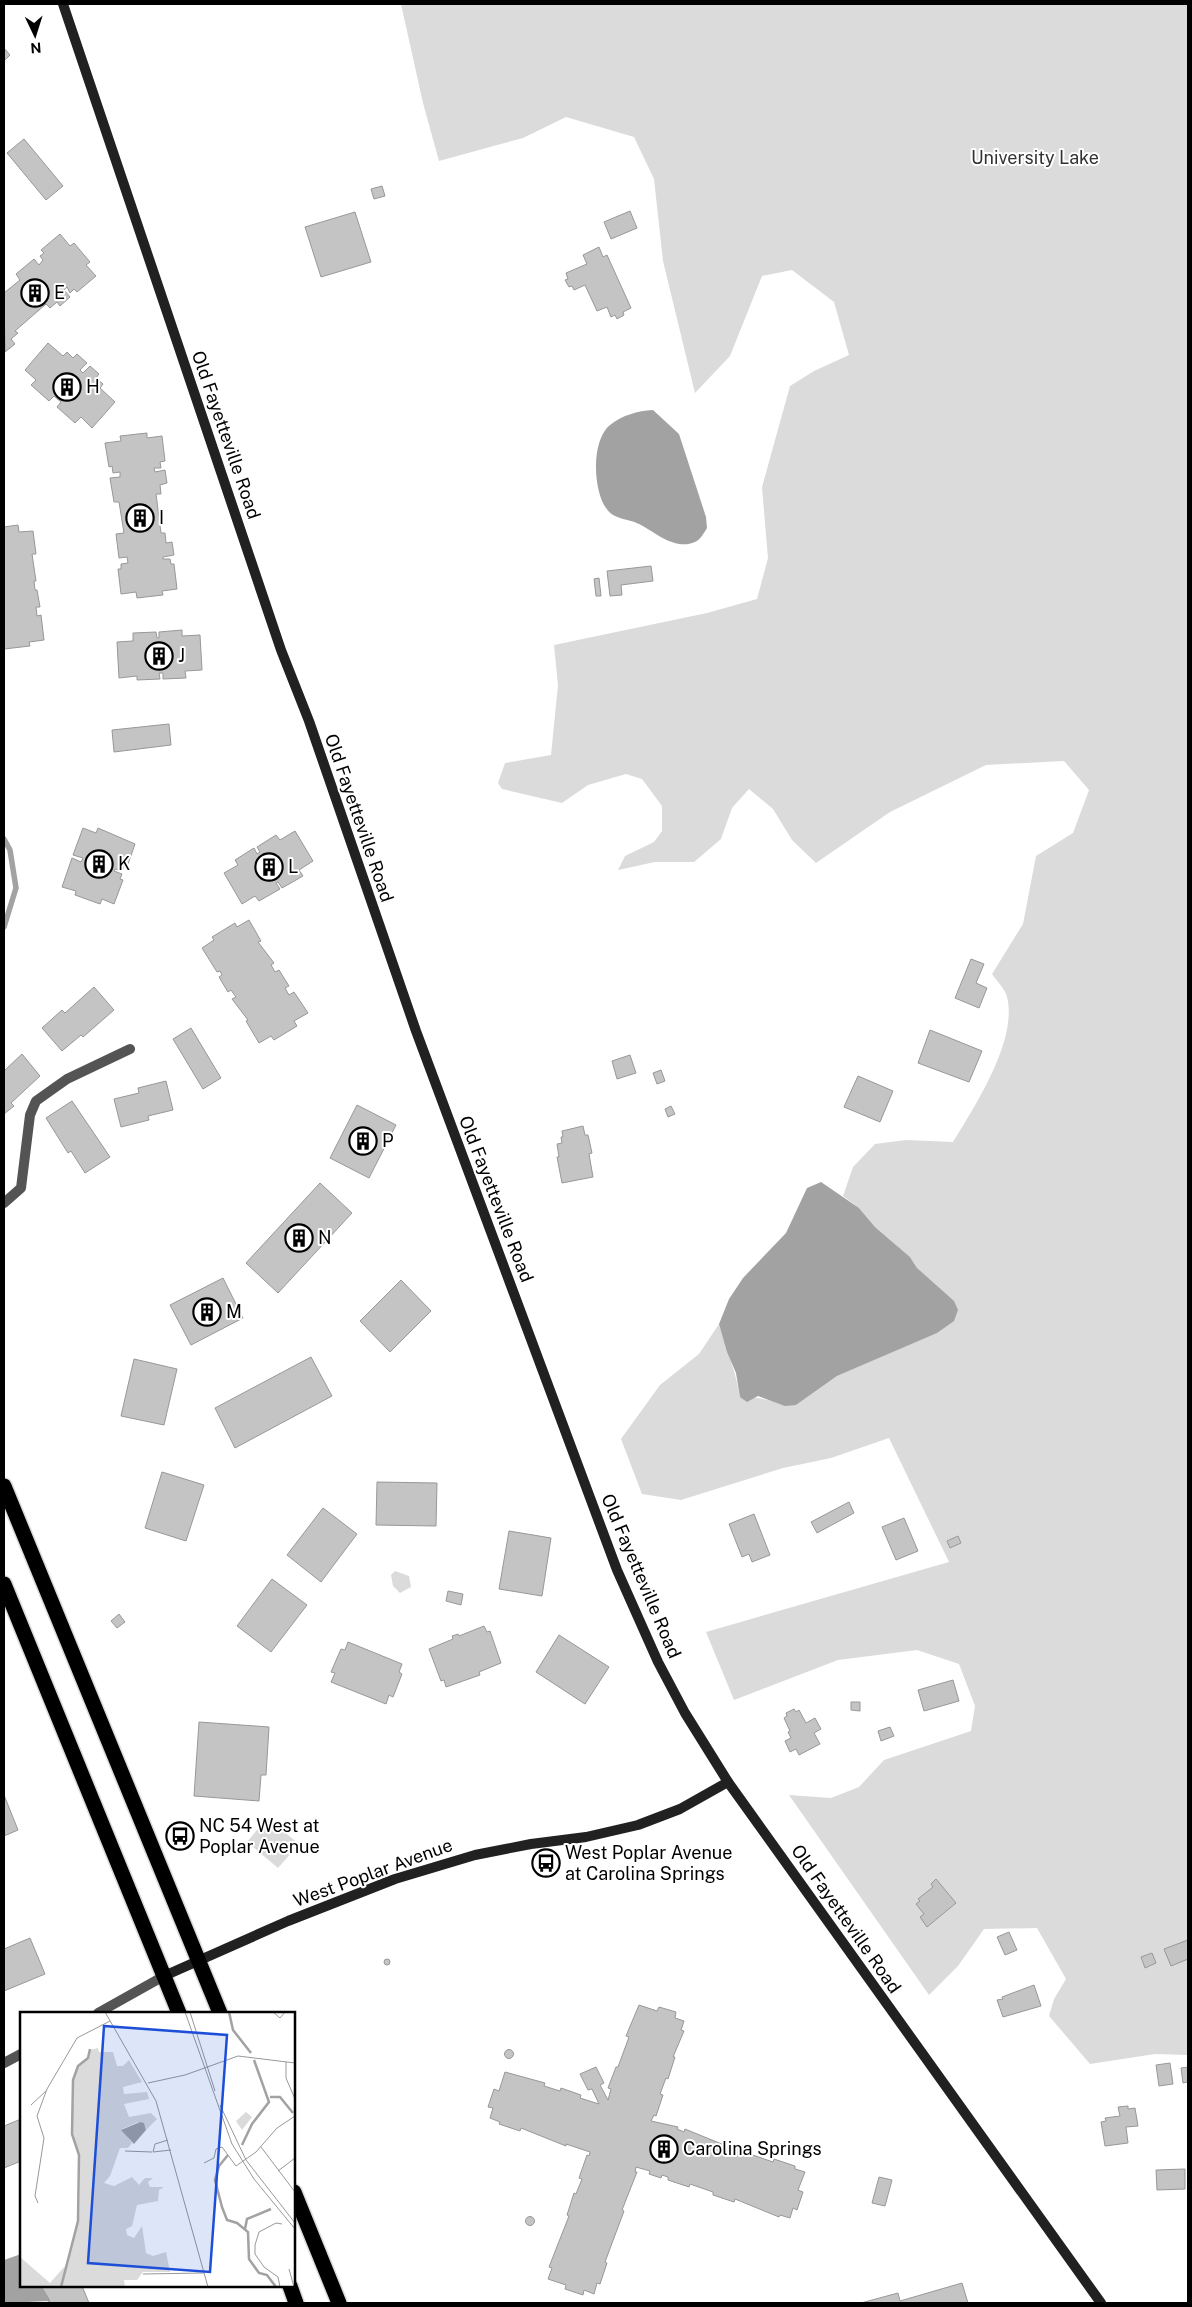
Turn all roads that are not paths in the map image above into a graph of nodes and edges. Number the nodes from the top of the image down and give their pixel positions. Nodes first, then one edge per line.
1 (63, 4) edge
2 (130, 1049) dead end
3 (4, 1203) edge
4 (4, 1486) edge
5 (4, 1584) edge
6 (728, 1782) junction
7 (198, 1960) junction
8 (164, 1976) junction
9 (100, 2012) edge
10 (179, 2012) edge
11 (220, 2012) edge
12 (20, 2055) edge
13 (4, 2063) edge
14 (295, 2194) edge
15 (290, 2287) edge
16 (296, 2303) edge
17 (339, 2303) edge
18 (1101, 2303) edge

1 - 6 street, Old Fayetteville Road
2 - 3 street
4 - 7 highway
5 - 8 highway
6 - 7 street, West Poplar Avenue
6 - 18 street, Old Fayetteville Road
7 - 8 street, West Poplar Avenue
7 - 11 highway
8 - 9 street, West Poplar Avenue
8 - 10 highway
12 - 13 street
14 - 17 highway
15 - 16 highway

